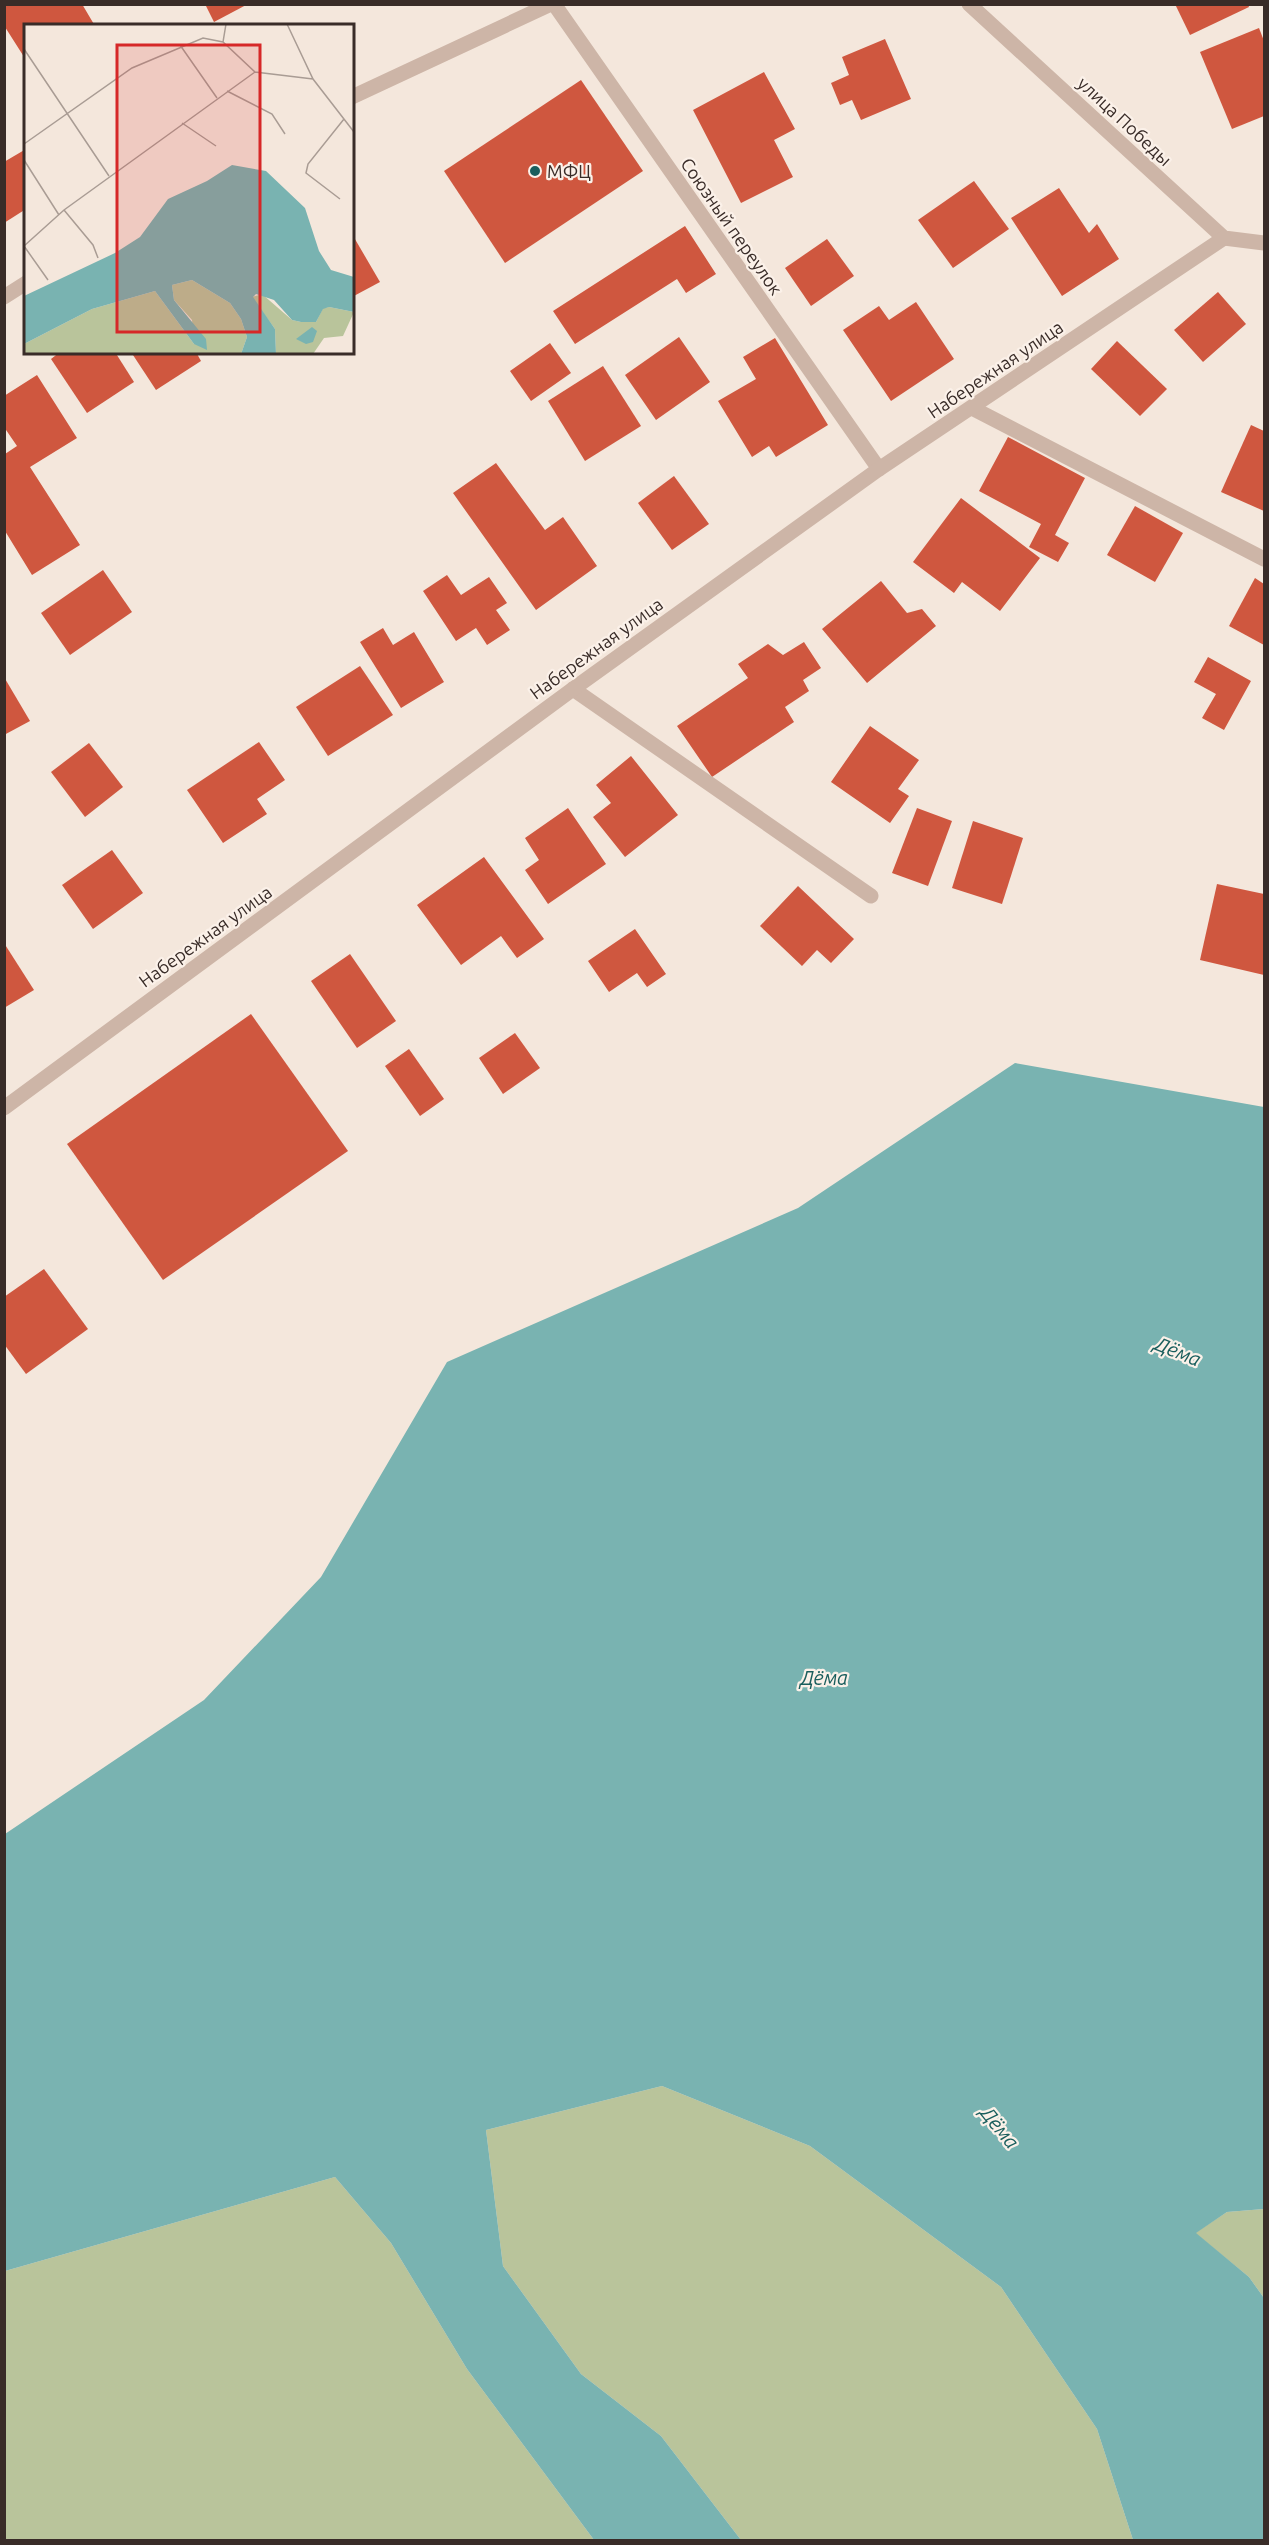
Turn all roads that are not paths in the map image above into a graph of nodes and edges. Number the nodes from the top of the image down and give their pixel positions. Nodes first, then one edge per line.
1 (552, 4) edge
2 (969, 4) edge
3 (354, 97) edge
4 (1224, 238) junction
5 (1264, 243) edge
6 (24, 284) edge
7 (4, 297) edge
8 (972, 408) junction
9 (879, 469) junction
10 (1264, 559) edge
11 (573, 688) junction
12 (871, 896) dead end
13 (4, 1108) edge

1 - 3 street
1 - 9 street, Союзный переулок
2 - 4 street, улица Победы
4 - 5 street
4 - 8 street, Набережная улица
6 - 7 street
8 - 9 street, Набережная улица
8 - 10 street
9 - 11 street, Набережная улица
11 - 12 street
11 - 13 street, Набережная улица

